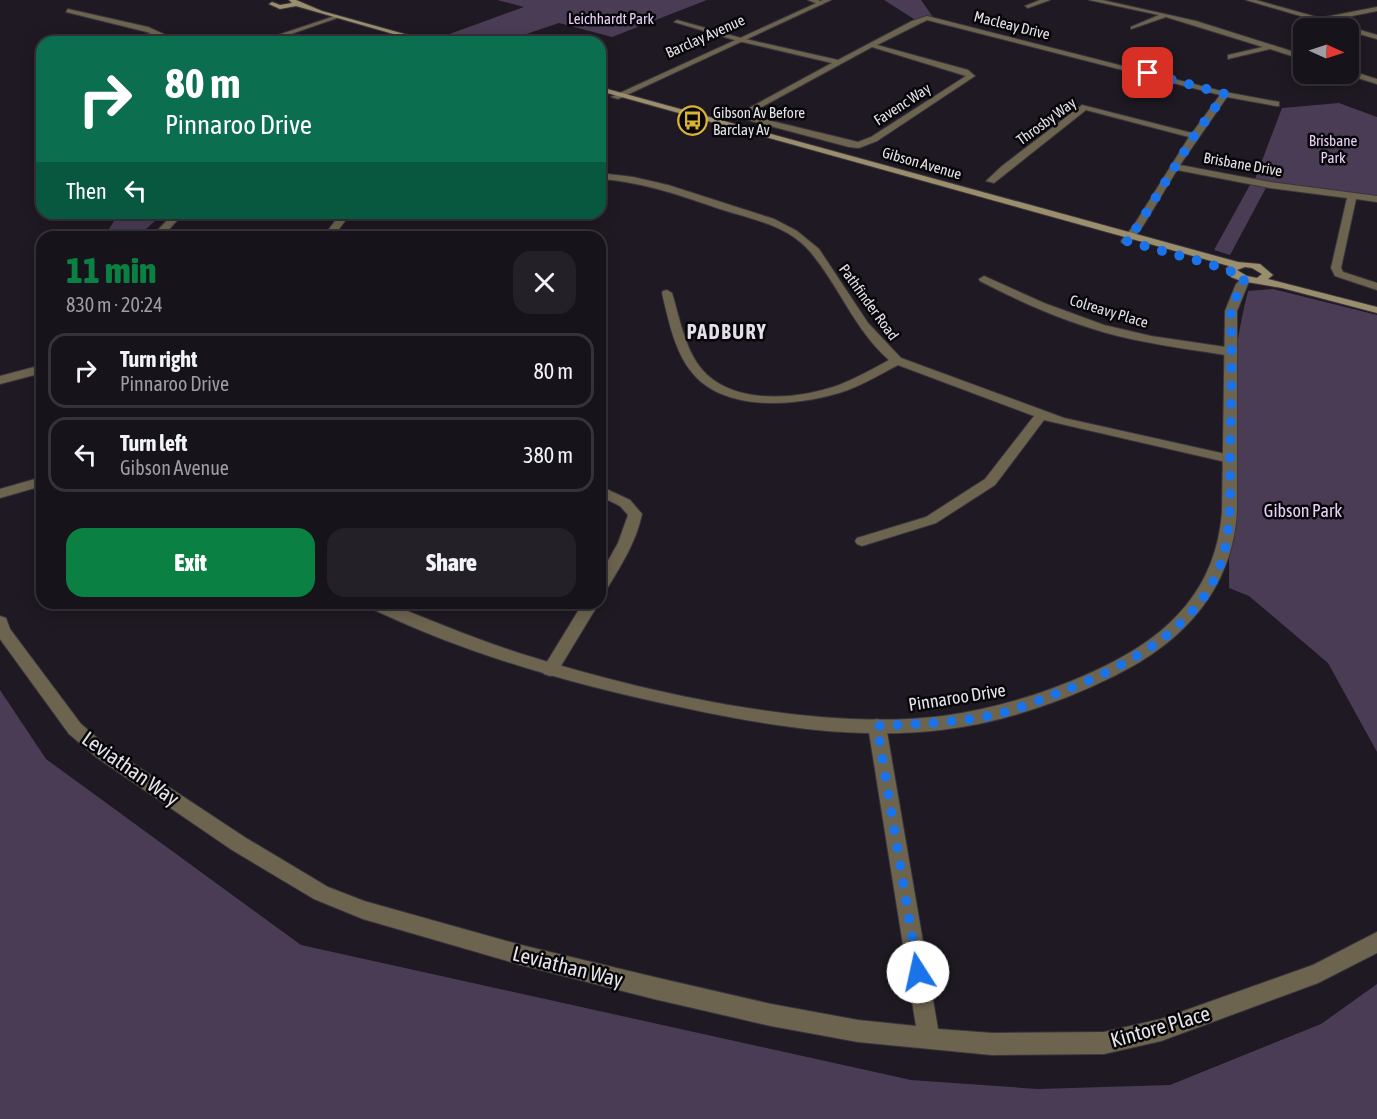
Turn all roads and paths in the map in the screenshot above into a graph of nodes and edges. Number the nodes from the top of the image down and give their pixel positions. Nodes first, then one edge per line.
1 (262, 0) edge
2 (1047, 0) edge
3 (1092, 0) edge
4 (1249, 0) edge
5 (1260, 0) edge
6 (819, 1) edge
7 (287, 2) edge
8 (1028, 6) dead end
9 (1377, 10) edge
10 (68, 11) dead end
11 (1166, 15) junction
12 (335, 18) junction
13 (1322, 18) edge
14 (1323, 18) edge
15 (1332, 18) edge
16 (1355, 18) edge
17 (677, 22) dead end
18 (1133, 28) dead end
19 (1359, 30) edge
20 (159, 33) junction
21 (148, 36) edge
22 (165, 36) edge
23 (280, 36) edge
24 (397, 36) edge
25 (406, 36) edge
26 (1377, 36) edge
27 (737, 38) junction
28 (871, 45) junction
29 (1271, 47) junction
30 (1293, 54) edge
31 (1231, 57) dead end
32 (839, 62) junction
33 (1359, 76) edge
34 (1377, 82) edge
35 (608, 94) edge
36 (1225, 94) junction
37 (1276, 104) dead end
38 (743, 116) joint
39 (1194, 136) junction
40 (1176, 167) junction
41 (606, 177) edge
42 (992, 181) dead end
43 (1352, 195) junction
44 (1377, 199) edge
45 (173, 219) edge
46 (162, 231) edge
47 (1129, 238) junction
48 (1248, 274) junction
49 (984, 279) dead end
50 (1377, 287) edge
51 (668, 293) dead end
52 (1377, 304) edge
53 (1377, 310) edge
54 (1232, 352) junction
55 (897, 361) junction
56 (36, 371) edge
57 (0, 380) edge
58 (1041, 415) junction
59 (1230, 459) junction
60 (36, 483) edge
61 (606, 493) edge
62 (0, 494) edge
63 (861, 541) dead end
64 (606, 578) edge
65 (389, 609) edge
66 (587, 609) edge
67 (0, 621) edge
68 (549, 670) junction
69 (877, 726) junction
70 (1377, 942) edge
71 (929, 1039) junction

1 - 7 main road
2 - 8 street
3 - 11 street
4 - 13 street
5 - 14 street
6 - 27 street, Barclay Avenue
7 - 12 main road
9 - 15 street
9 - 16 street
10 - 20 street
11 - 18 street
11 - 29 street
12 - 23 street
12 - 24 main road
12 - 25 main road
17 - 27 street
19 - 26 street
20 - 21 street
20 - 22 street
27 - 32 street
27 - 35 street, Barclay Avenue
28 - 32 street, Macleay Drive
28 - 36 street, Macleay Drive
28 - 38 street, Favenc Way
29 - 30 street
29 - 31 street
32 - 38 street, Macleay Drive
33 - 34 street
35 - 47 main road, Gibson Avenue
36 - 37 street, Macleay Drive
36 - 39 street
39 - 40 street
39 - 42 street, Throsby Way
40 - 43 street, Brisbane Drive
40 - 47 street
41 - 55 street, Pathfinder Road
43 - 44 street, Brisbane Drive
43 - 50 street
45 - 46 street
47 - 48 main road, Gibson Avenue
48 - 52 main road, Gibson Avenue
48 - 53 main road, Gibson Avenue
48 - 54 street, Pinnaroo Drive
49 - 54 street, Colreavy Place
51 - 55 street
54 - 59 street, Pinnaroo Drive
55 - 58 street, Pathfinder Road
56 - 57 street
58 - 59 street, Pathfinder Road
58 - 63 street
59 - 69 street, Pinnaroo Drive
60 - 62 street
61 - 64 street
65 - 68 street, Pinnaroo Drive
66 - 68 street
67 - 71 street, Leviathan Way
68 - 69 street, Pinnaroo Drive
69 - 71 street
70 - 71 street, Kintore Place

